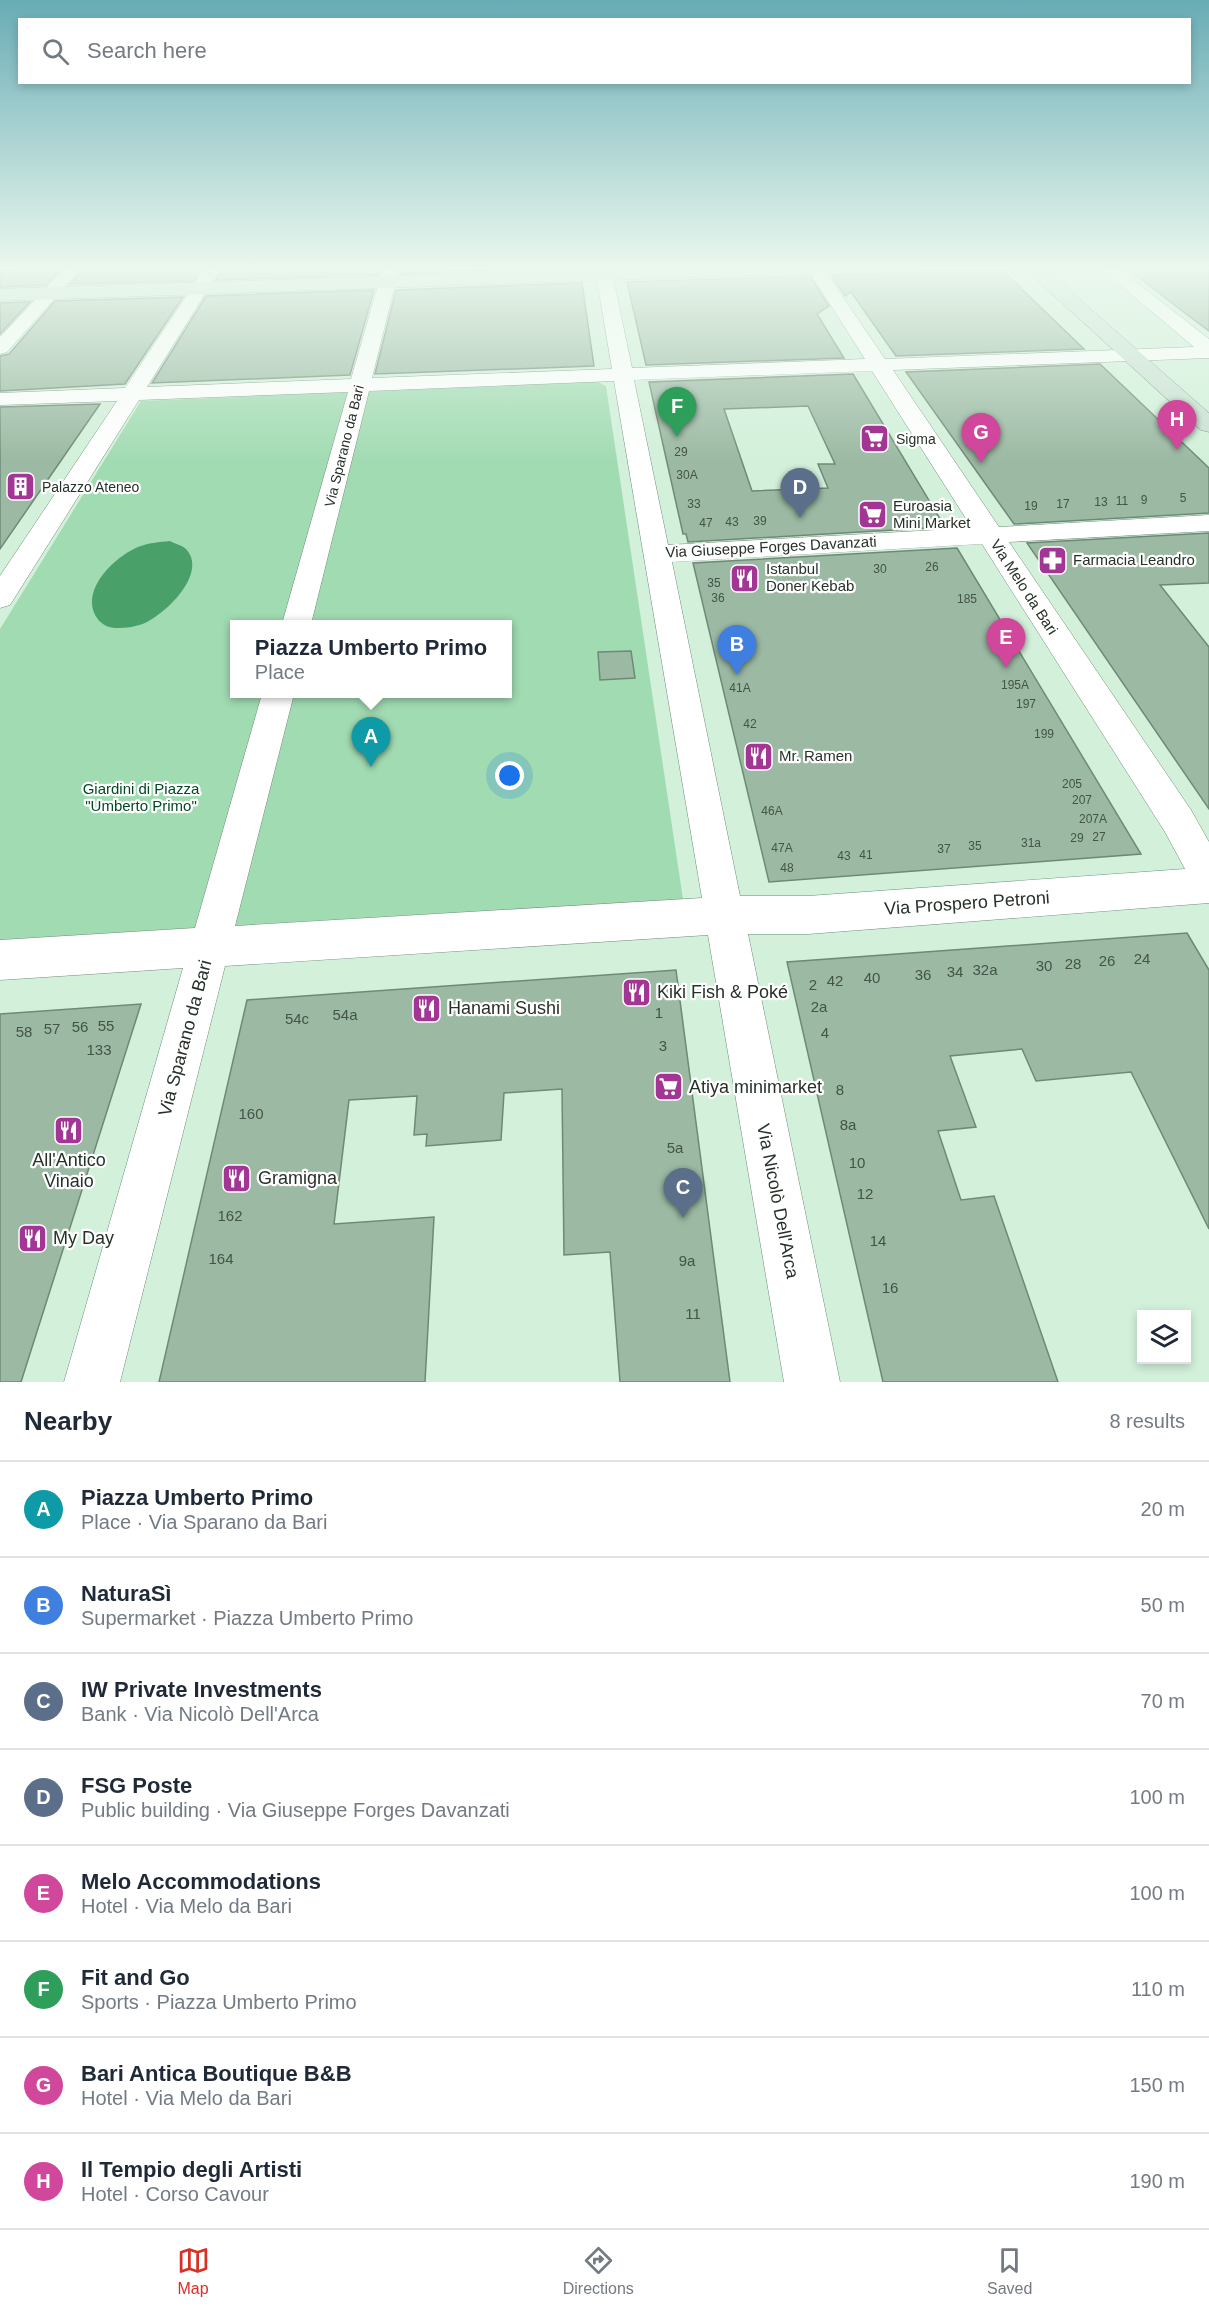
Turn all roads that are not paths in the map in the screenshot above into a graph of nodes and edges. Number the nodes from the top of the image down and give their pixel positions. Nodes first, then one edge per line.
1 (14, 332) edge
2 (171, 332) edge
3 (374, 332) edge
4 (615, 332) edge
5 (858, 332) edge
6 (1104, 332) edge
7 (1186, 332) edge
8 (0, 348) edge
9 (1209, 351) edge
10 (1129, 355) junction
11 (879, 365) junction
12 (623, 375) junction
13 (360, 385) junction
14 (131, 394) junction
15 (0, 399) edge
16 (1209, 425) edge
17 (1209, 523) edge
18 (989, 535) junction
19 (657, 554) junction
20 (0, 598) edge
21 (298, 620) edge
22 (277, 698) edge
23 (1209, 878) edge
24 (1209, 885) edge
25 (725, 915) junction
26 (210, 946) junction
27 (0, 960) edge
28 (92, 1382) edge
29 (812, 1382) edge

1 - 8 street
2 - 14 street
3 - 13 street, Via Sparano da Bari
4 - 12 street, Via Nicolò Dell'Arca
5 - 11 street, Via Melo da Bari
6 - 10 street
7 - 9 street
9 - 10 street
10 - 11 street
10 - 16 street
11 - 12 street
11 - 18 street, Via Melo da Bari
12 - 13 street
12 - 19 street, Via Nicolò Dell'Arca
13 - 14 street
13 - 21 street, Via Sparano da Bari
14 - 15 street
14 - 20 street
17 - 18 street, Via Giuseppe Forges Davanzati
18 - 19 street, Via Giuseppe Forges Davanzati
18 - 23 street, Via Melo da Bari
19 - 25 street, Via Nicolò Dell'Arca
22 - 26 street, Via Sparano da Bari
24 - 25 street, Via Prospero Petroni
25 - 26 street, Via Prospero Petroni
25 - 29 street, Via Nicolò Dell'Arca
26 - 27 street, Via Prospero Petroni
26 - 28 street, Via Sparano da Bari

